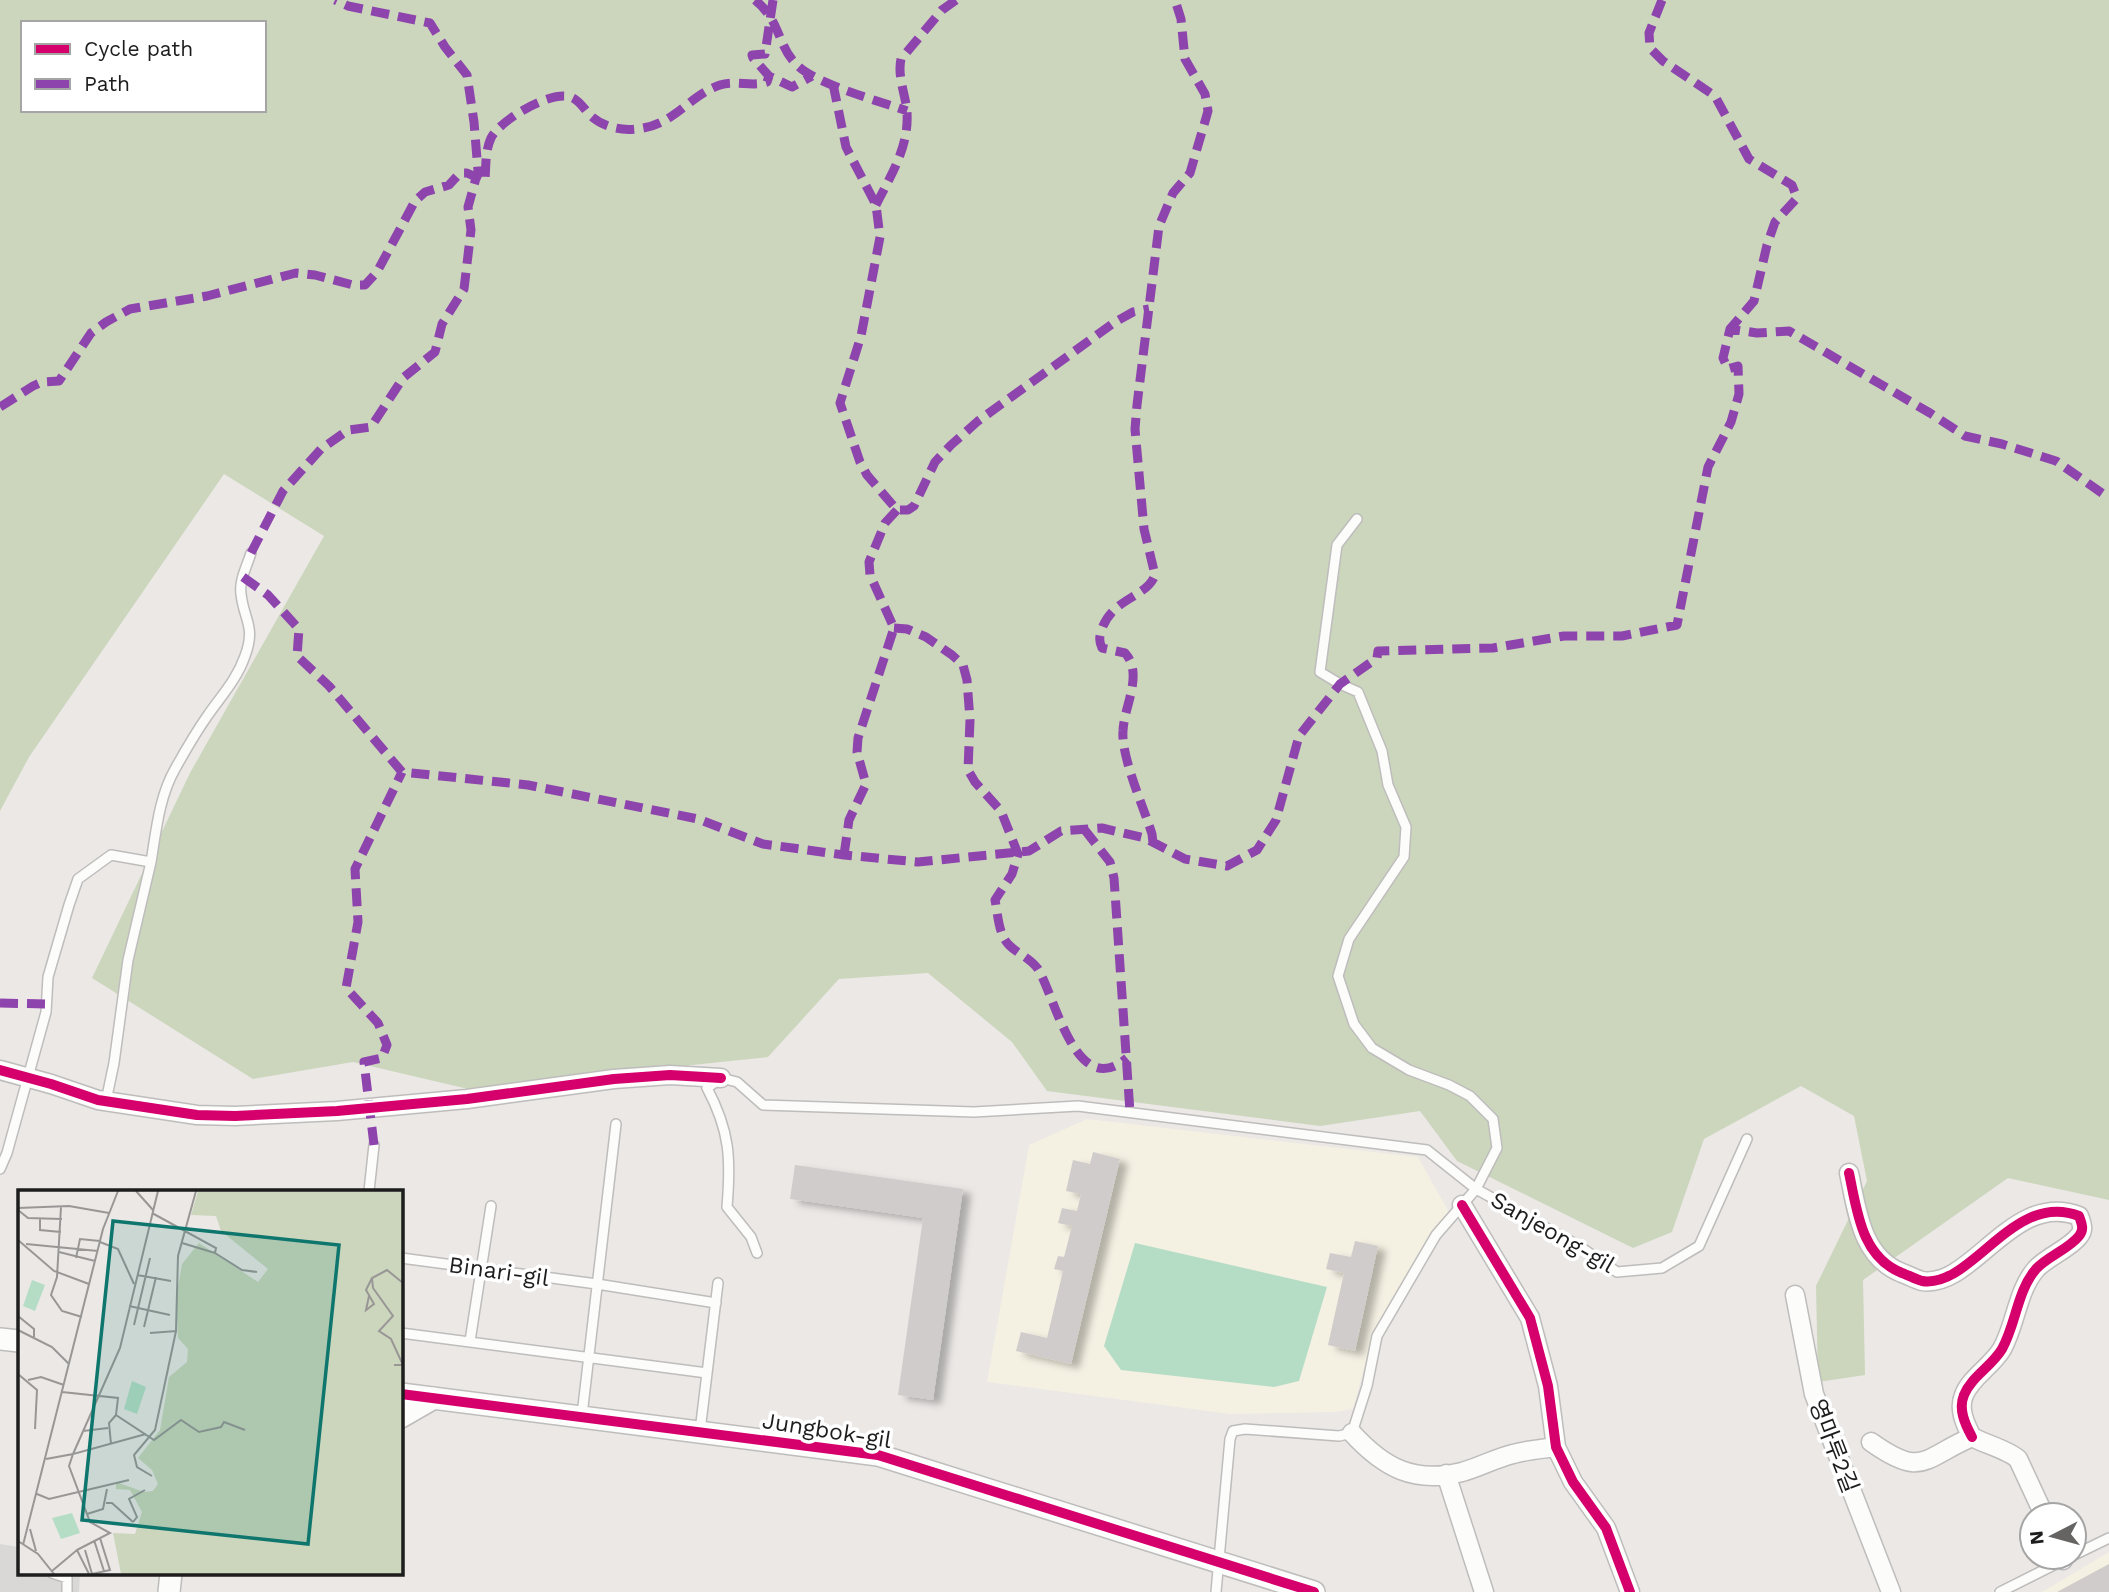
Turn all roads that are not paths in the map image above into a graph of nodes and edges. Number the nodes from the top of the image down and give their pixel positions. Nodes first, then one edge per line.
1 (1357, 519) dead end
2 (251, 553) dead end
3 (151, 862) junction
4 (0, 1070) edge
5 (721, 1077) junction
6 (28, 1078) junction
7 (106, 1101) junction
8 (616, 1124) dead end
9 (1747, 1139) dead end
10 (374, 1145) dead end
11 (0, 1169) edge
12 (1849, 1173) dead end
13 (1476, 1189) junction
14 (369, 1190) edge
15 (1462, 1205) junction
16 (491, 1206) dead end
17 (757, 1253) dead end
18 (402, 1258) edge
19 (481, 1269) junction
20 (718, 1283) dead end
21 (597, 1284) junction
22 (1795, 1295) dead end
23 (716, 1303) junction
24 (402, 1333) edge
25 (0, 1339) edge
26 (18, 1341) edge
27 (470, 1341) junction
28 (589, 1356) junction
29 (707, 1373) junction
30 (402, 1394) edge
31 (434, 1398) junction
32 (402, 1416) edge
33 (581, 1417) junction
34 (700, 1432) junction
35 (1352, 1433) junction
36 (1972, 1437) junction
37 (1871, 1442) dead end
38 (1556, 1447) junction
39 (1446, 1474) junction
40 (2038, 1501) edge
41 (2109, 1538) edge
42 (2088, 1548) edge
43 (1218, 1561) junction
44 (2040, 1571) edge
45 (54, 1574) edge
46 (171, 1574) edge
47 (67, 1592) edge
48 (169, 1592) edge
49 (1216, 1592) edge
50 (1314, 1592) edge
51 (1484, 1592) edge
52 (1630, 1592) edge
53 (1891, 1592) edge
54 (2000, 1592) edge

1 - 13 lane
2 - 3 lane
3 - 6 lane
3 - 7 lane
4 - 6 street
5 - 7 street
5 - 13 lane
5 - 17 lane
6 - 7 street
6 - 11 lane
8 - 21 lane
9 - 13 lane, Sanjeong-gil
10 - 14 lane
12 - 36 street
13 - 15 lane, Sanjeong-gil
15 - 35 lane, Sanjeong-gil
15 - 38 street
16 - 19 lane
18 - 19 lane, Binari-gil
19 - 21 lane, Binari-gil
19 - 27 lane
20 - 23 lane
21 - 23 lane, Binari-gil
21 - 28 lane
22 - 53 street, 영마루2길
23 - 29 lane
24 - 27 lane
25 - 26 street
27 - 28 lane
28 - 29 lane
28 - 33 lane
29 - 34 lane
30 - 31 street, Jungbok-gil
31 - 32 street
31 - 33 street, Jungbok-gil
33 - 34 street, Jungbok-gil
34 - 43 street, Jungbok-gil
35 - 39 street
35 - 43 lane
36 - 37 street
36 - 40 street
38 - 39 street
38 - 52 street
39 - 51 street
41 - 42 lane
43 - 49 lane
43 - 50 street, Jungbok-gil
44 - 54 lane
45 - 47 lane
46 - 48 street

